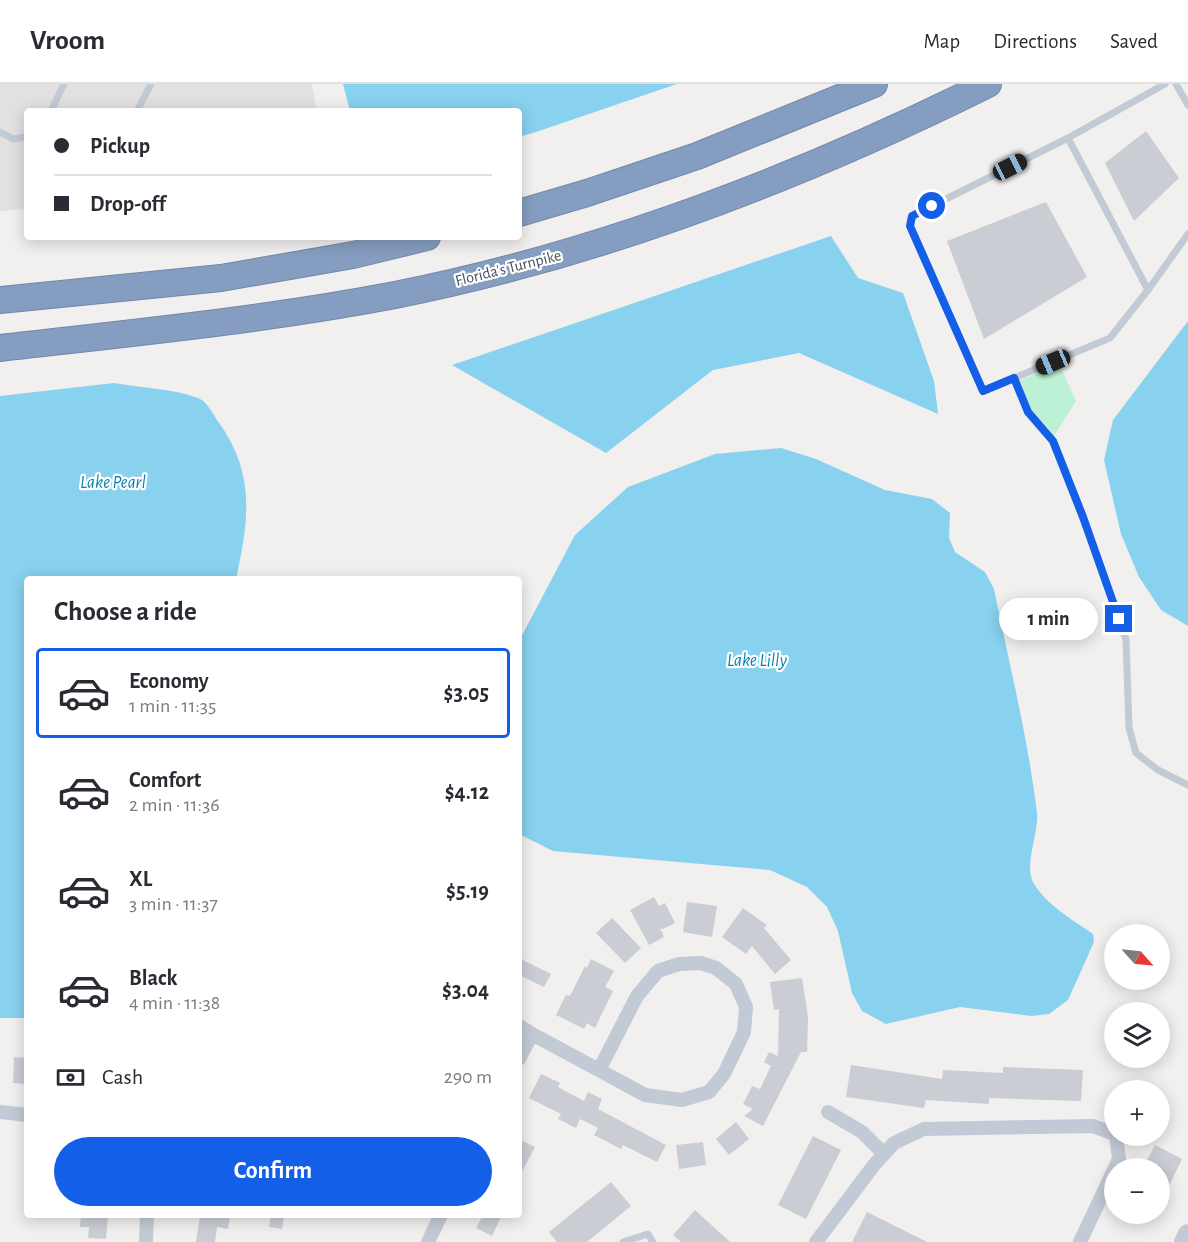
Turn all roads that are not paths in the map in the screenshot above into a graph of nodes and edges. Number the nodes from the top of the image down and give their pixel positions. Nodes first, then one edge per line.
1 (64, 84) edge
2 (151, 84) edge
3 (874, 84) edge
4 (988, 84) edge
5 (1165, 84) edge
6 (1176, 84) edge
7 (1188, 105) edge
8 (52, 108) edge
9 (139, 108) edge
10 (0, 132) edge
11 (24, 137) edge
12 (1068, 138) junction
13 (522, 212) edge
14 (1188, 234) edge
15 (415, 240) edge
16 (1148, 290) junction
17 (0, 300) edge
18 (0, 348) edge
19 (1014, 378) junction
20 (1188, 785) edge
21 (522, 1028) edge
22 (532, 1034) junction
23 (522, 1053) edge
24 (599, 1070) junction
25 (0, 1112) edge
26 (828, 1112) dead end
27 (24, 1115) edge
28 (1104, 1130) edge
29 (1117, 1146) edge
30 (884, 1154) junction
31 (147, 1218) edge
32 (440, 1218) edge
33 (1188, 1234) edge
34 (146, 1242) edge
35 (428, 1242) edge
36 (623, 1242) edge
37 (653, 1242) edge
38 (816, 1242) edge
39 (1080, 1242) edge
40 (1184, 1242) edge

1 - 8 lane
2 - 9 lane
3 - 13 highway
4 - 18 highway, Florida's Turnpike
5 - 12 lane
6 - 7 lane
10 - 11 lane
12 - 16 lane
12 - 19 lane
14 - 16 lane
15 - 17 highway
16 - 19 lane
19 - 20 lane
21 - 22 street
22 - 23 street
22 - 24 street
24 - 24 street
25 - 27 street
26 - 30 street
28 - 30 street
29 - 39 street
30 - 38 street
31 - 34 street
32 - 35 street
33 - 40 main road
36 - 37 lane

